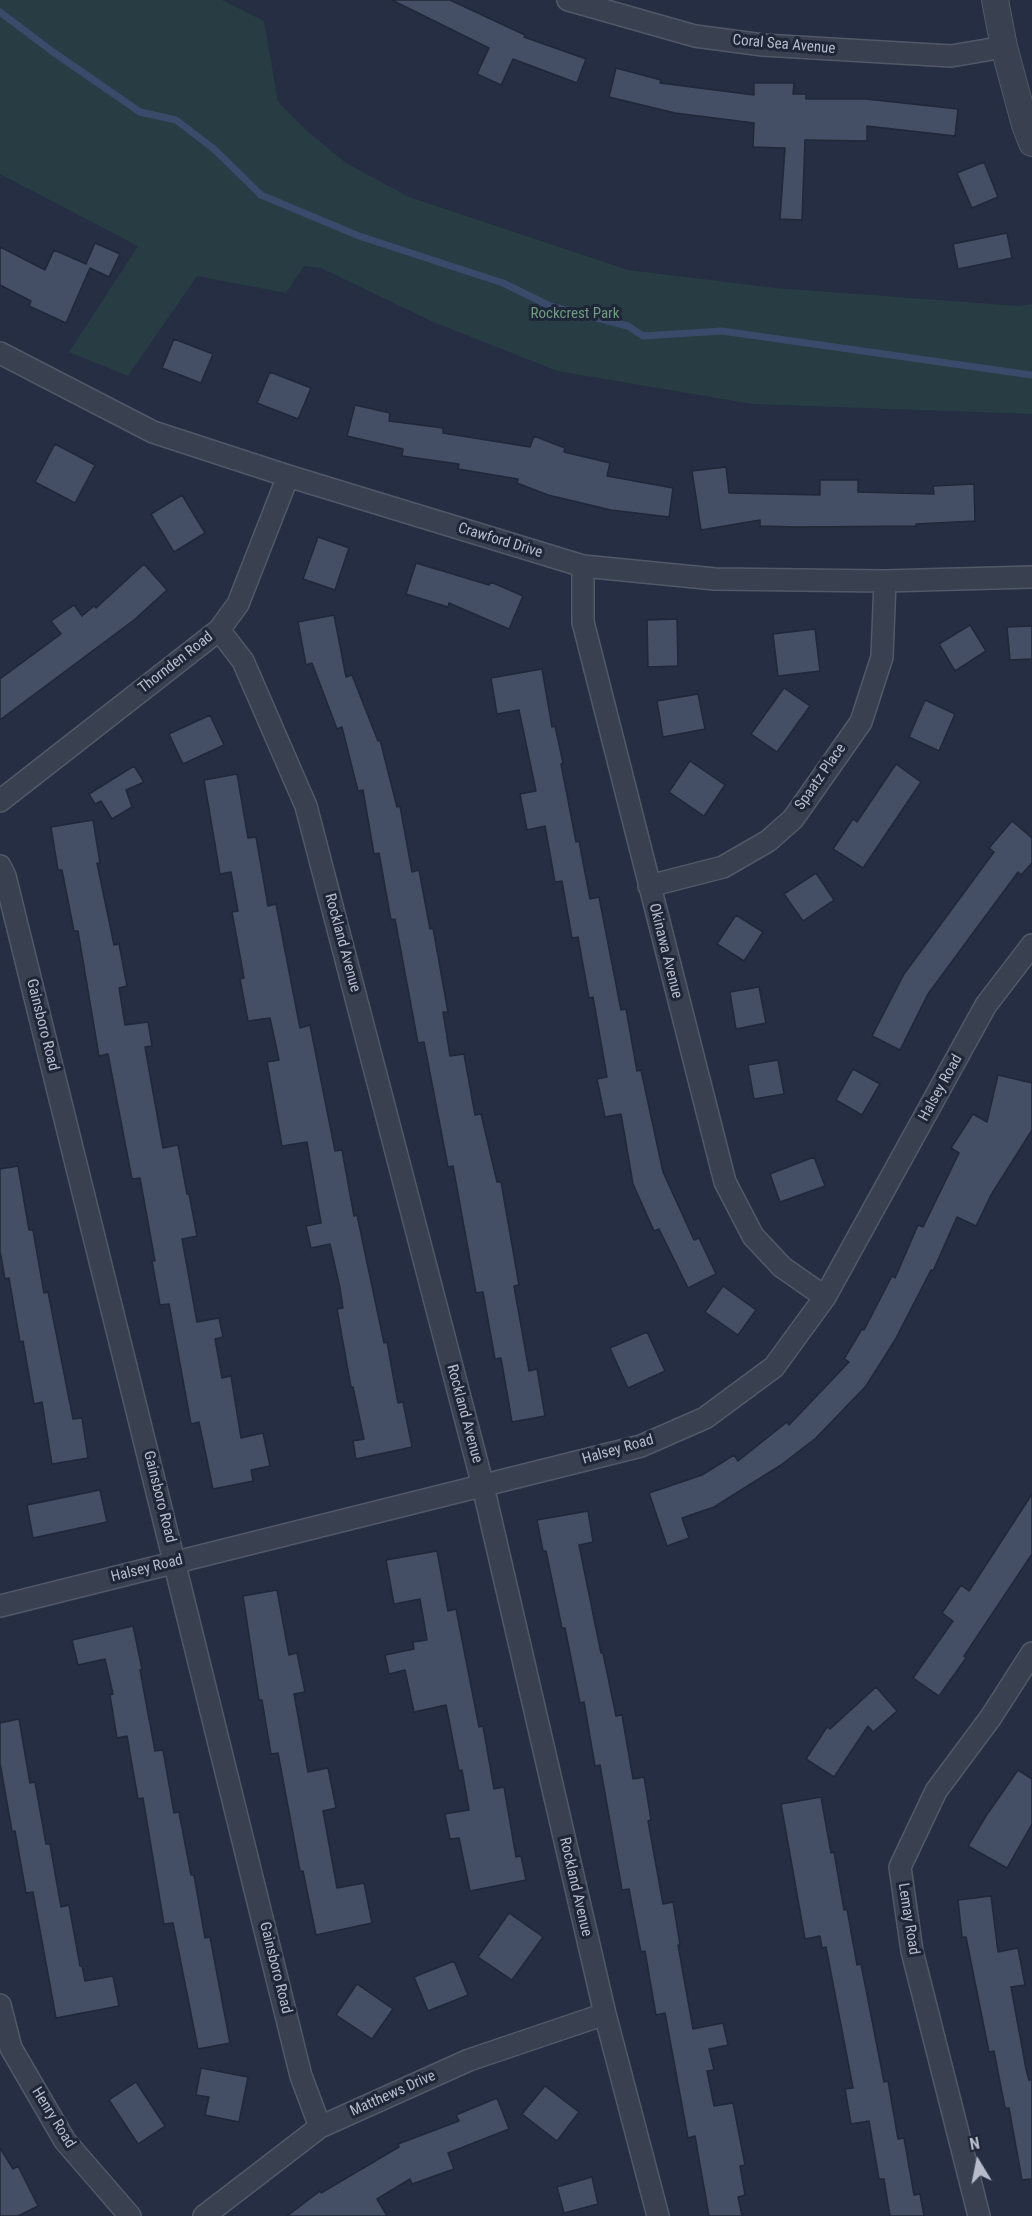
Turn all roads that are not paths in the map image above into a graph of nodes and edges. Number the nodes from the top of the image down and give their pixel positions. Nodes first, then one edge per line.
1 (568, 0) edge
2 (995, 0) edge
3 (1004, 47) junction
4 (1032, 143) edge
5 (0, 353) edge
6 (288, 476) junction
7 (583, 566) junction
8 (1032, 577) edge
9 (885, 581) junction
10 (219, 630) junction
11 (0, 801) edge
12 (0, 866) edge
13 (649, 886) junction
14 (1032, 945) edge
15 (825, 1297) junction
16 (483, 1486) junction
17 (176, 1562) junction
18 (0, 1606) edge
19 (1032, 1653) edge
20 (0, 2005) edge
21 (605, 2014) junction
22 (320, 2127) junction
23 (130, 2216) edge
24 (204, 2216) edge
25 (658, 2216) edge
26 (979, 2216) edge

1 - 3 street, Coral Sea Avenue
2 - 3 street
3 - 4 street
5 - 6 street, Crawford Drive
6 - 7 street, Crawford Drive
6 - 10 street, Thornden Road
7 - 9 street, Crawford Drive
7 - 13 street, Okinawa Avenue
8 - 9 street, Crawford Drive
9 - 13 street, Spaatz Place
10 - 11 street, Thornden Road
10 - 16 street, Rockland Avenue
12 - 17 street, Gainsboro Road
13 - 15 street, Okinawa Avenue
14 - 15 street, Halsey Road
15 - 16 street, Halsey Road
16 - 17 street, Halsey Road
16 - 21 street, Rockland Avenue
17 - 18 street, Halsey Road
17 - 22 street, Gainsboro Road
19 - 26 street, Lemay Road
20 - 23 street, Henry Road
21 - 22 street, Matthews Drive
21 - 25 street, Rockland Avenue
22 - 24 street, Matthews Drive

